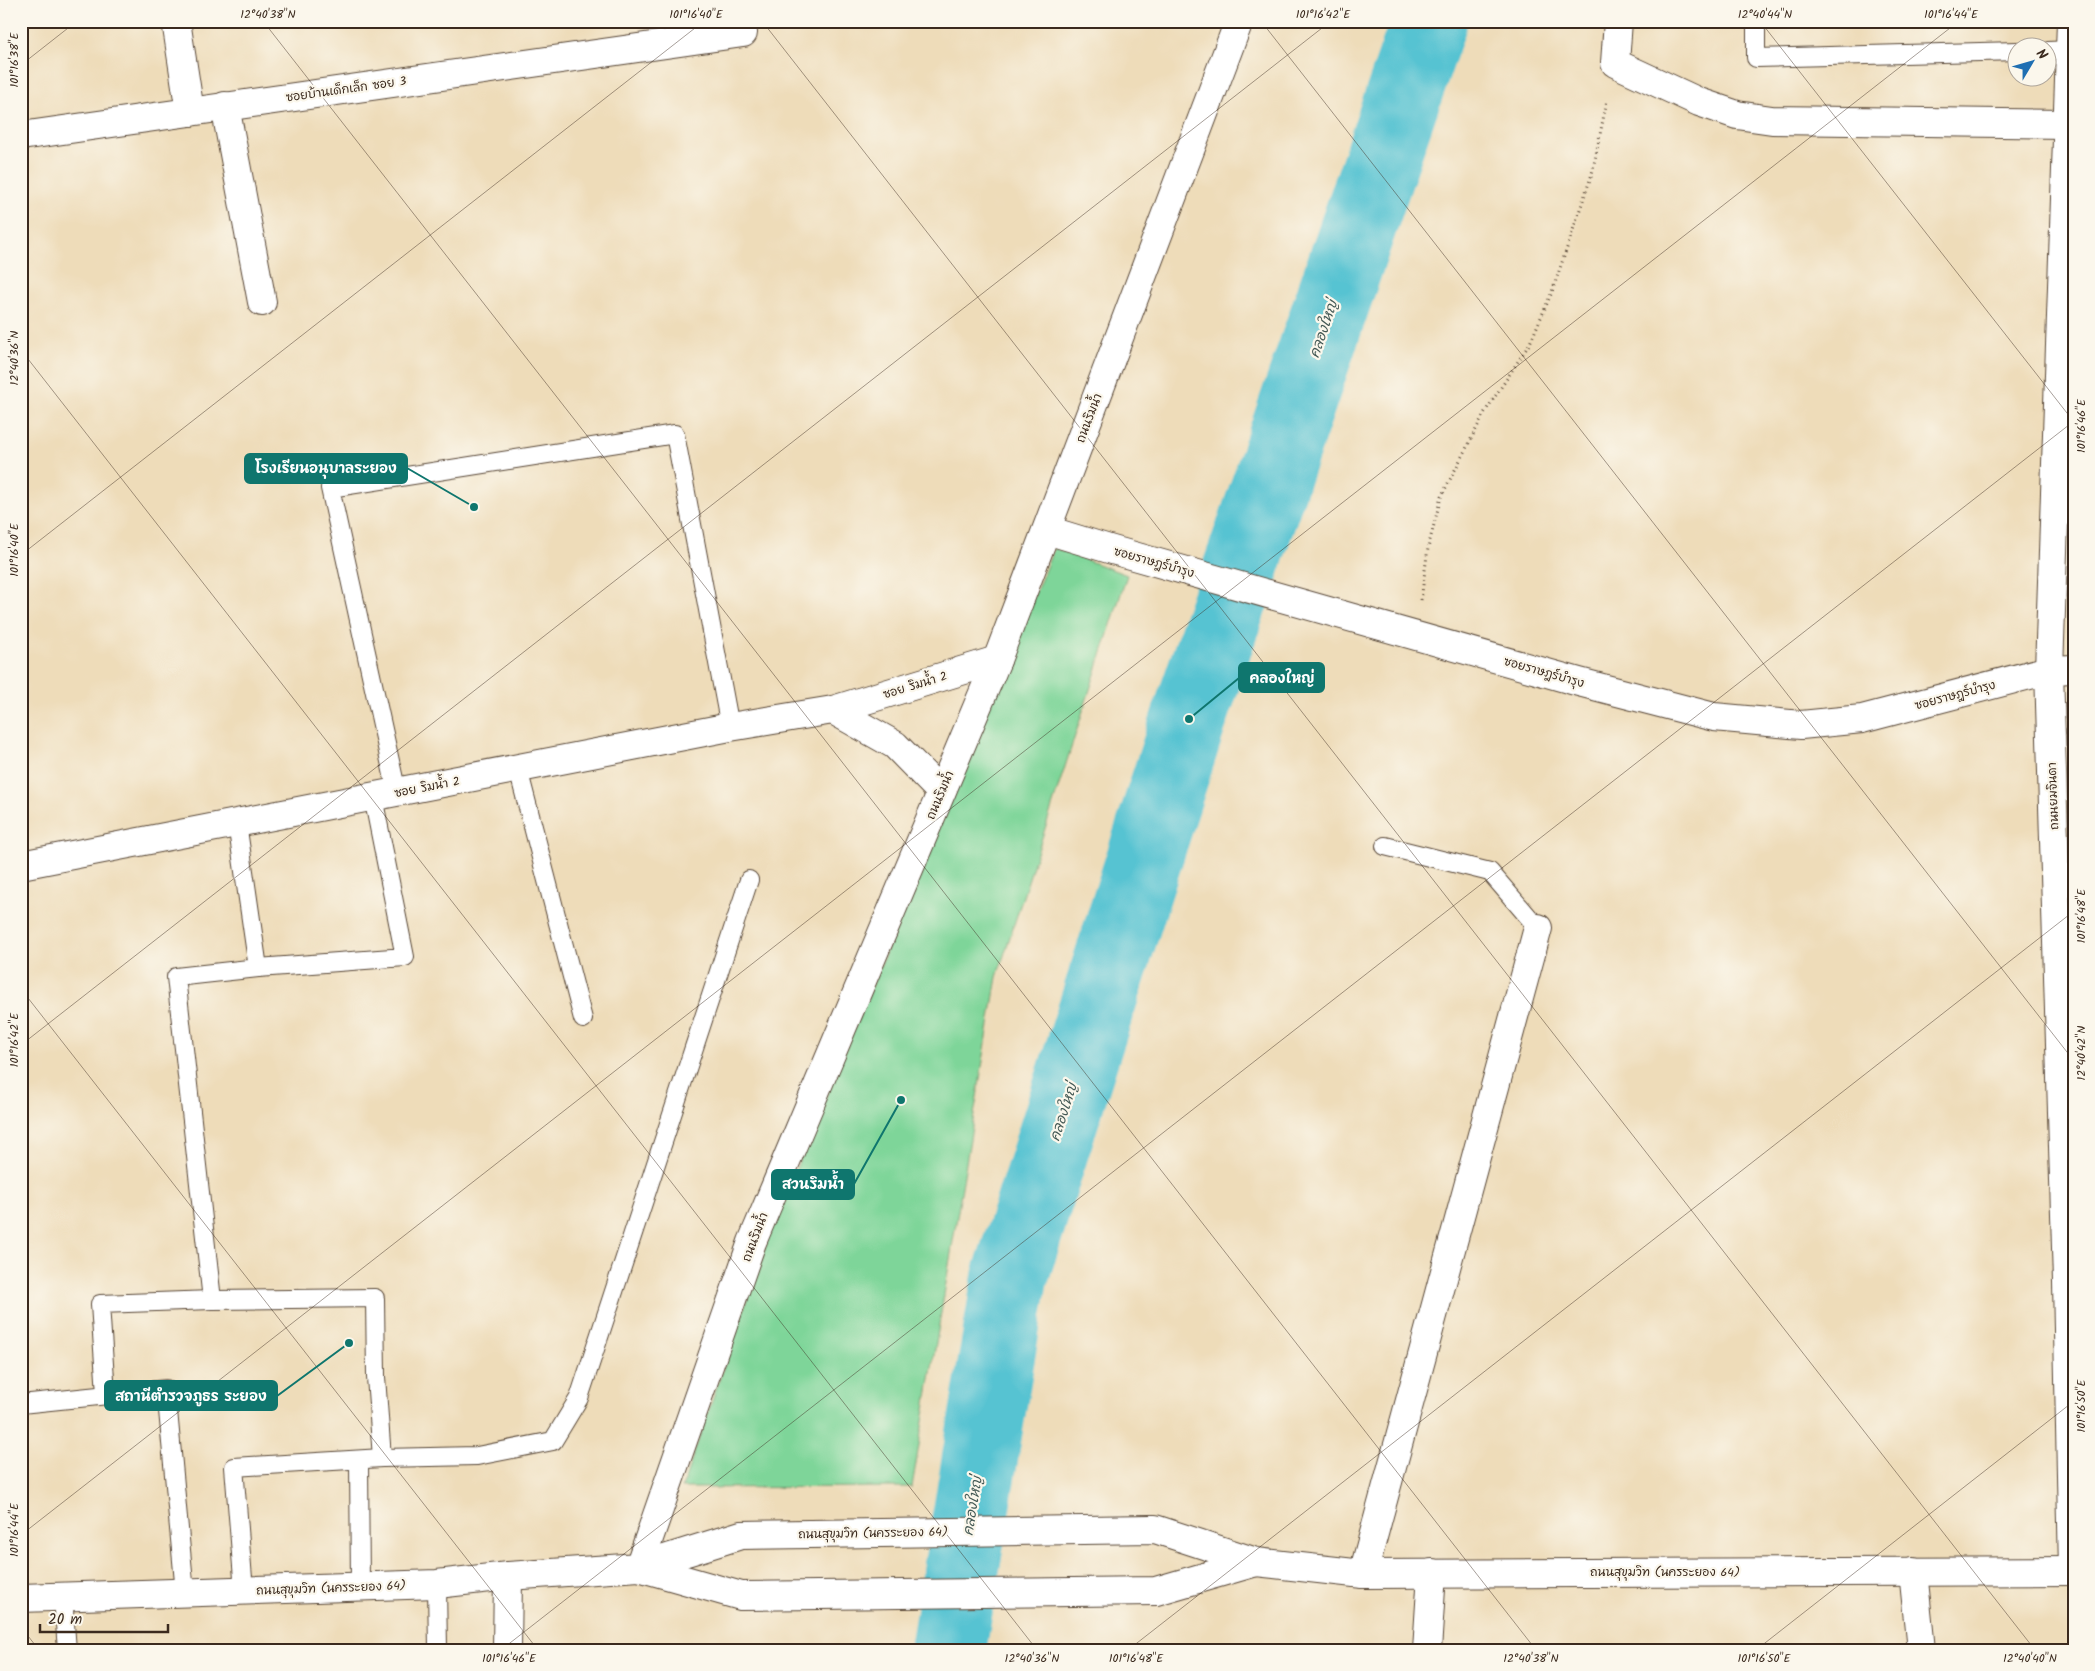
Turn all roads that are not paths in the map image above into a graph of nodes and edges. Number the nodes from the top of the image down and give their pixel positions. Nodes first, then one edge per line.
1 (176, 21) edge
2 (1239, 21) edge
3 (1618, 21) edge
4 (1756, 21) edge
5 (2071, 21) edge
6 (669, 32) edge
7 (743, 33) dead end
8 (2059, 50) edge
9 (2008, 51) edge
10 (225, 106) junction
11 (190, 112) junction
12 (2070, 113) edge
13 (21, 136) edge
14 (262, 302) dead end
15 (2067, 333) edge
16 (1047, 530) junction
17 (997, 660) junction
18 (2061, 670) edge
19 (834, 710) junction
20 (730, 726) junction
21 (518, 769) junction
22 (941, 792) junction
23 (385, 795) junction
24 (237, 823) junction
25 (1385, 846) dead end
26 (21, 865) edge
27 (749, 880) dead end
28 (1538, 928) joint
29 (258, 968) junction
30 (583, 1019) dead end
31 (2070, 1246) edge
32 (212, 1300) junction
33 (106, 1394) junction
34 (21, 1404) edge
35 (382, 1458) junction
36 (359, 1460) junction
37 (1256, 1562) junction
38 (639, 1567) junction
39 (1913, 1571) junction
40 (2074, 1571) edge
41 (1432, 1573) junction
42 (1363, 1574) junction
43 (508, 1576) junction
44 (438, 1584) junction
45 (360, 1587) junction
46 (244, 1591) junction
47 (185, 1593) junction
48 (62, 1597) junction
49 (21, 1598) edge
50 (67, 1650) edge
51 (438, 1650) edge
52 (507, 1650) edge
53 (1427, 1650) edge
54 (1921, 1650) edge

1 - 11 street
2 - 16 street, ถนนริมน้ำ
3 - 12 street
4 - 9 lane
5 - 8 street, ถนนยมจินดา
6 - 7 street, ซอยบ้านเด็กเล็ก ซอย 3
6 - 10 street, ซอยบ้านเด็กเล็ก ซอย 3
8 - 12 street, ถนนยมจินดา
10 - 11 street, ซอยบ้านเด็กเล็ก ซอย 3
10 - 14 street
11 - 13 street, ซอยบ้านเด็กเล็ก ซอย 3
12 - 15 street, ถนนยมจินดา
15 - 18 street, ถนนยมจินดา
16 - 17 street, ถนนริมน้ำ
16 - 18 street, ซอยราษฎร์บำรุง
17 - 19 street, ซอย ริมน้ำ 2
17 - 22 street, ถนนริมน้ำ
18 - 31 street, ถนนยมจินดา
19 - 20 street, ซอย ริมน้ำ 2
19 - 22 street
20 - 21 street, ซอย ริมน้ำ 2
20 - 23 lane
21 - 23 street, ซอย ริมน้ำ 2
21 - 30 lane
22 - 38 street, ถนนริมน้ำ
23 - 24 street, ซอย ริมน้ำ 2
23 - 29 lane
24 - 26 street, ซอย ริมน้ำ 2
24 - 29 lane
25 - 28 lane
27 - 35 lane
28 - 42 street
29 - 32 lane
31 - 40 street, ถนนยมจินดา
32 - 33 lane
32 - 35 lane
33 - 34 lane
33 - 47 lane
35 - 36 lane
36 - 45 lane
36 - 46 lane
37 - 38 street, ถนนสุขุมวิท (นครระยอง 64)
37 - 38 street, ถนนสุขุมวิท (นครระยอง 64)
37 - 42 street, ถนนสุขุมวิท (นครระยอง 64)
38 - 43 street, ถนนสุขุมวิท (นครระยอง 64)
39 - 40 street, ถนนสุขุมวิท (นครระยอง 64)
39 - 41 street, ถนนสุขุมวิท (นครระยอง 64)
39 - 54 street
41 - 42 street, ถนนสุขุมวิท (นครระยอง 64)
41 - 53 street
43 - 44 street, ถนนสุขุมวิท (นครระยอง 64)
43 - 52 street
44 - 45 street, ถนนสุขุมวิท (นครระยอง 64)
44 - 51 lane
45 - 46 street, ถนนสุขุมวิท (นครระยอง 64)
46 - 47 street, ถนนสุขุมวิท (นครระยอง 64)
47 - 48 street, ถนนสุขุมวิท (นครระยอง 64)
48 - 49 street, ถนนสุขุมวิท (นครระยอง 64)
48 - 50 lane

